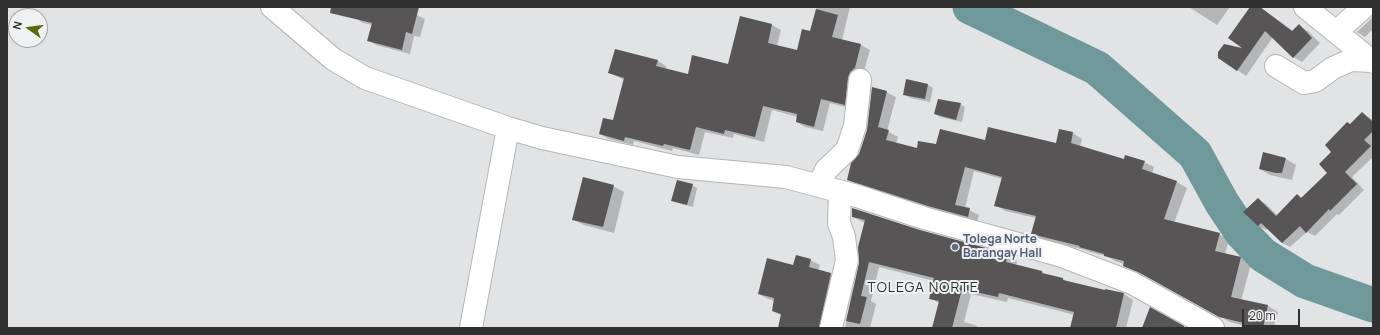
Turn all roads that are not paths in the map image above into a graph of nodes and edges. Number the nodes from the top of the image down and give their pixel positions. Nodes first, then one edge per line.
1 (1305, 7) edge
2 (1364, 7) edge
3 (275, 9) edge
4 (1336, 32) junction
5 (1372, 62) edge
6 (1276, 66) dead end
7 (860, 80) dead end
8 (508, 128) junction
9 (819, 186) junction
10 (840, 192) junction
11 (471, 328) edge
12 (831, 328) edge
13 (1213, 328) edge

1 - 4 street
2 - 4 street
3 - 8 street
4 - 5 street
5 - 6 street
7 - 9 street
8 - 9 street
8 - 11 street
9 - 10 street
10 - 12 street
10 - 13 street

